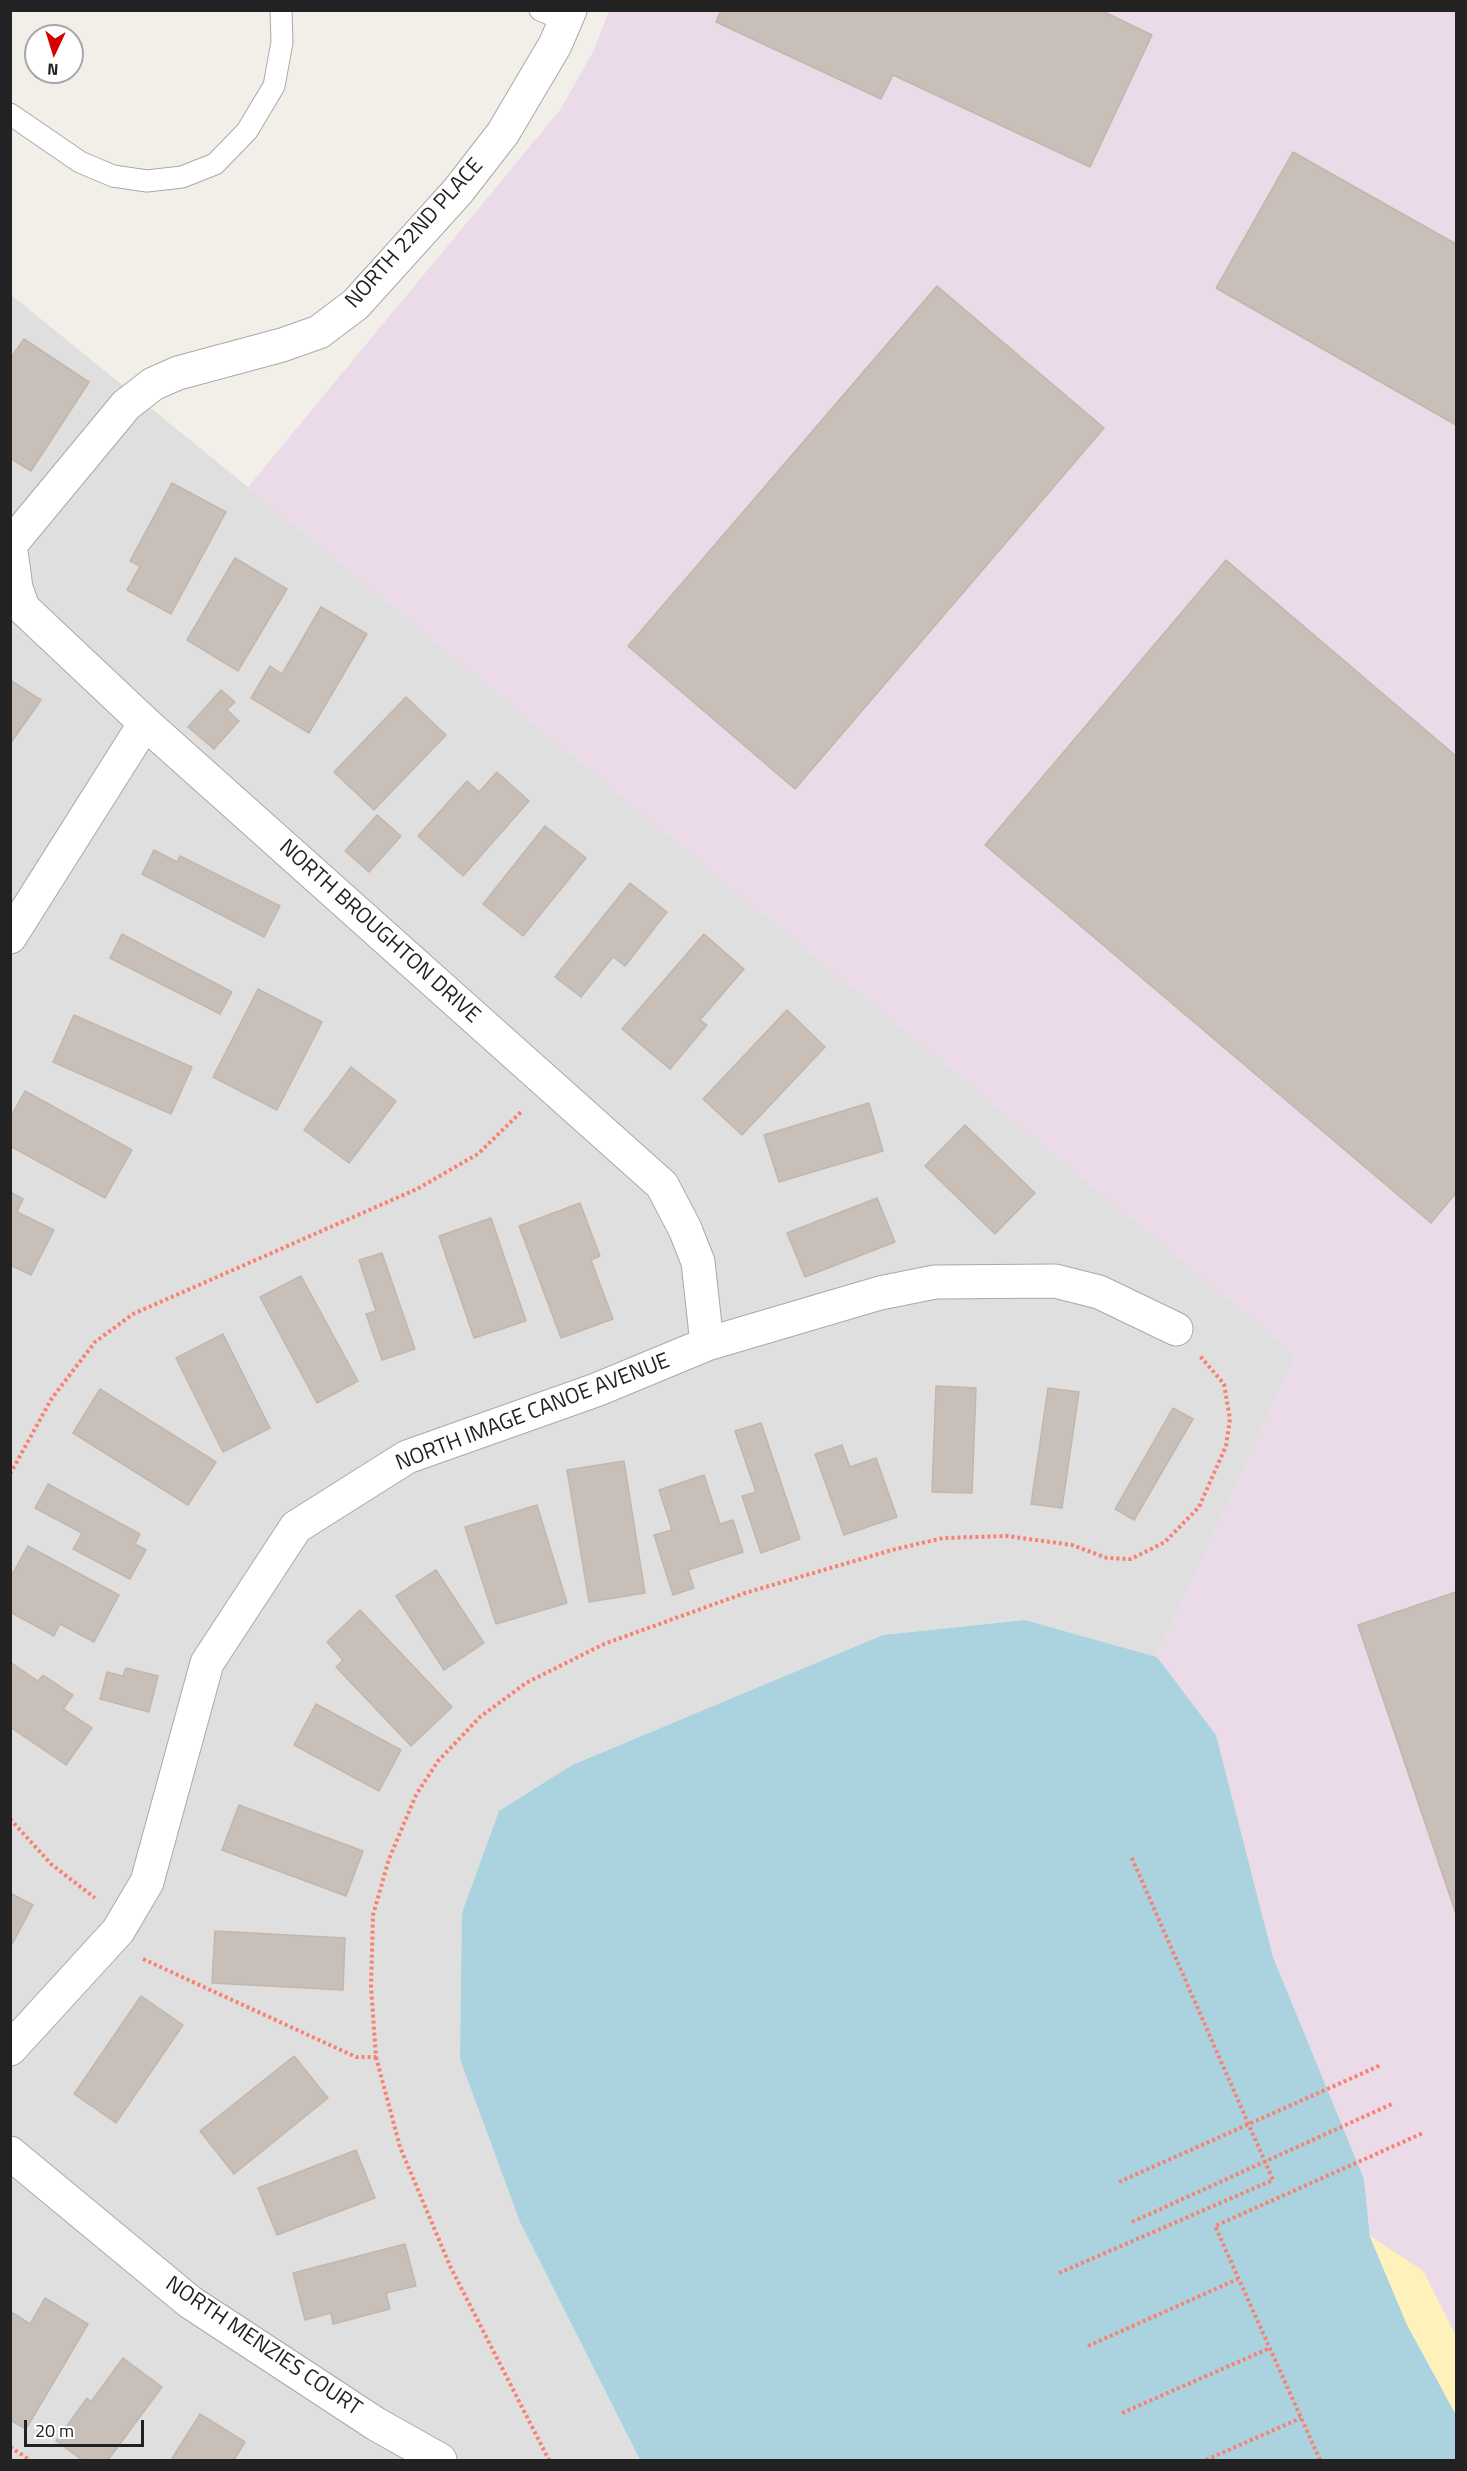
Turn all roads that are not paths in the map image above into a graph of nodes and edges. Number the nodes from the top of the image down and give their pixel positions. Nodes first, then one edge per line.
1 (281, 10) edge
2 (558, 14) edge
3 (10, 114) edge
4 (11, 544) edge
5 (145, 723) junction
6 (10, 937) edge
7 (1176, 1329) road end
8 (707, 1344) junction
9 (10, 2049) edge
10 (10, 2153) edge
11 (440, 2460) edge

1 - 3 lane
2 - 4 street, NORTH 22ND PLACE
4 - 5 street, NORTH BROUGHTON DRIVE
5 - 6 street
5 - 8 street, NORTH BROUGHTON DRIVE
7 - 8 street, NORTH IMAGE CANOE AVENUE
8 - 9 street, NORTH IMAGE CANOE AVENUE
10 - 11 street, NORTH MENZIES COURT

